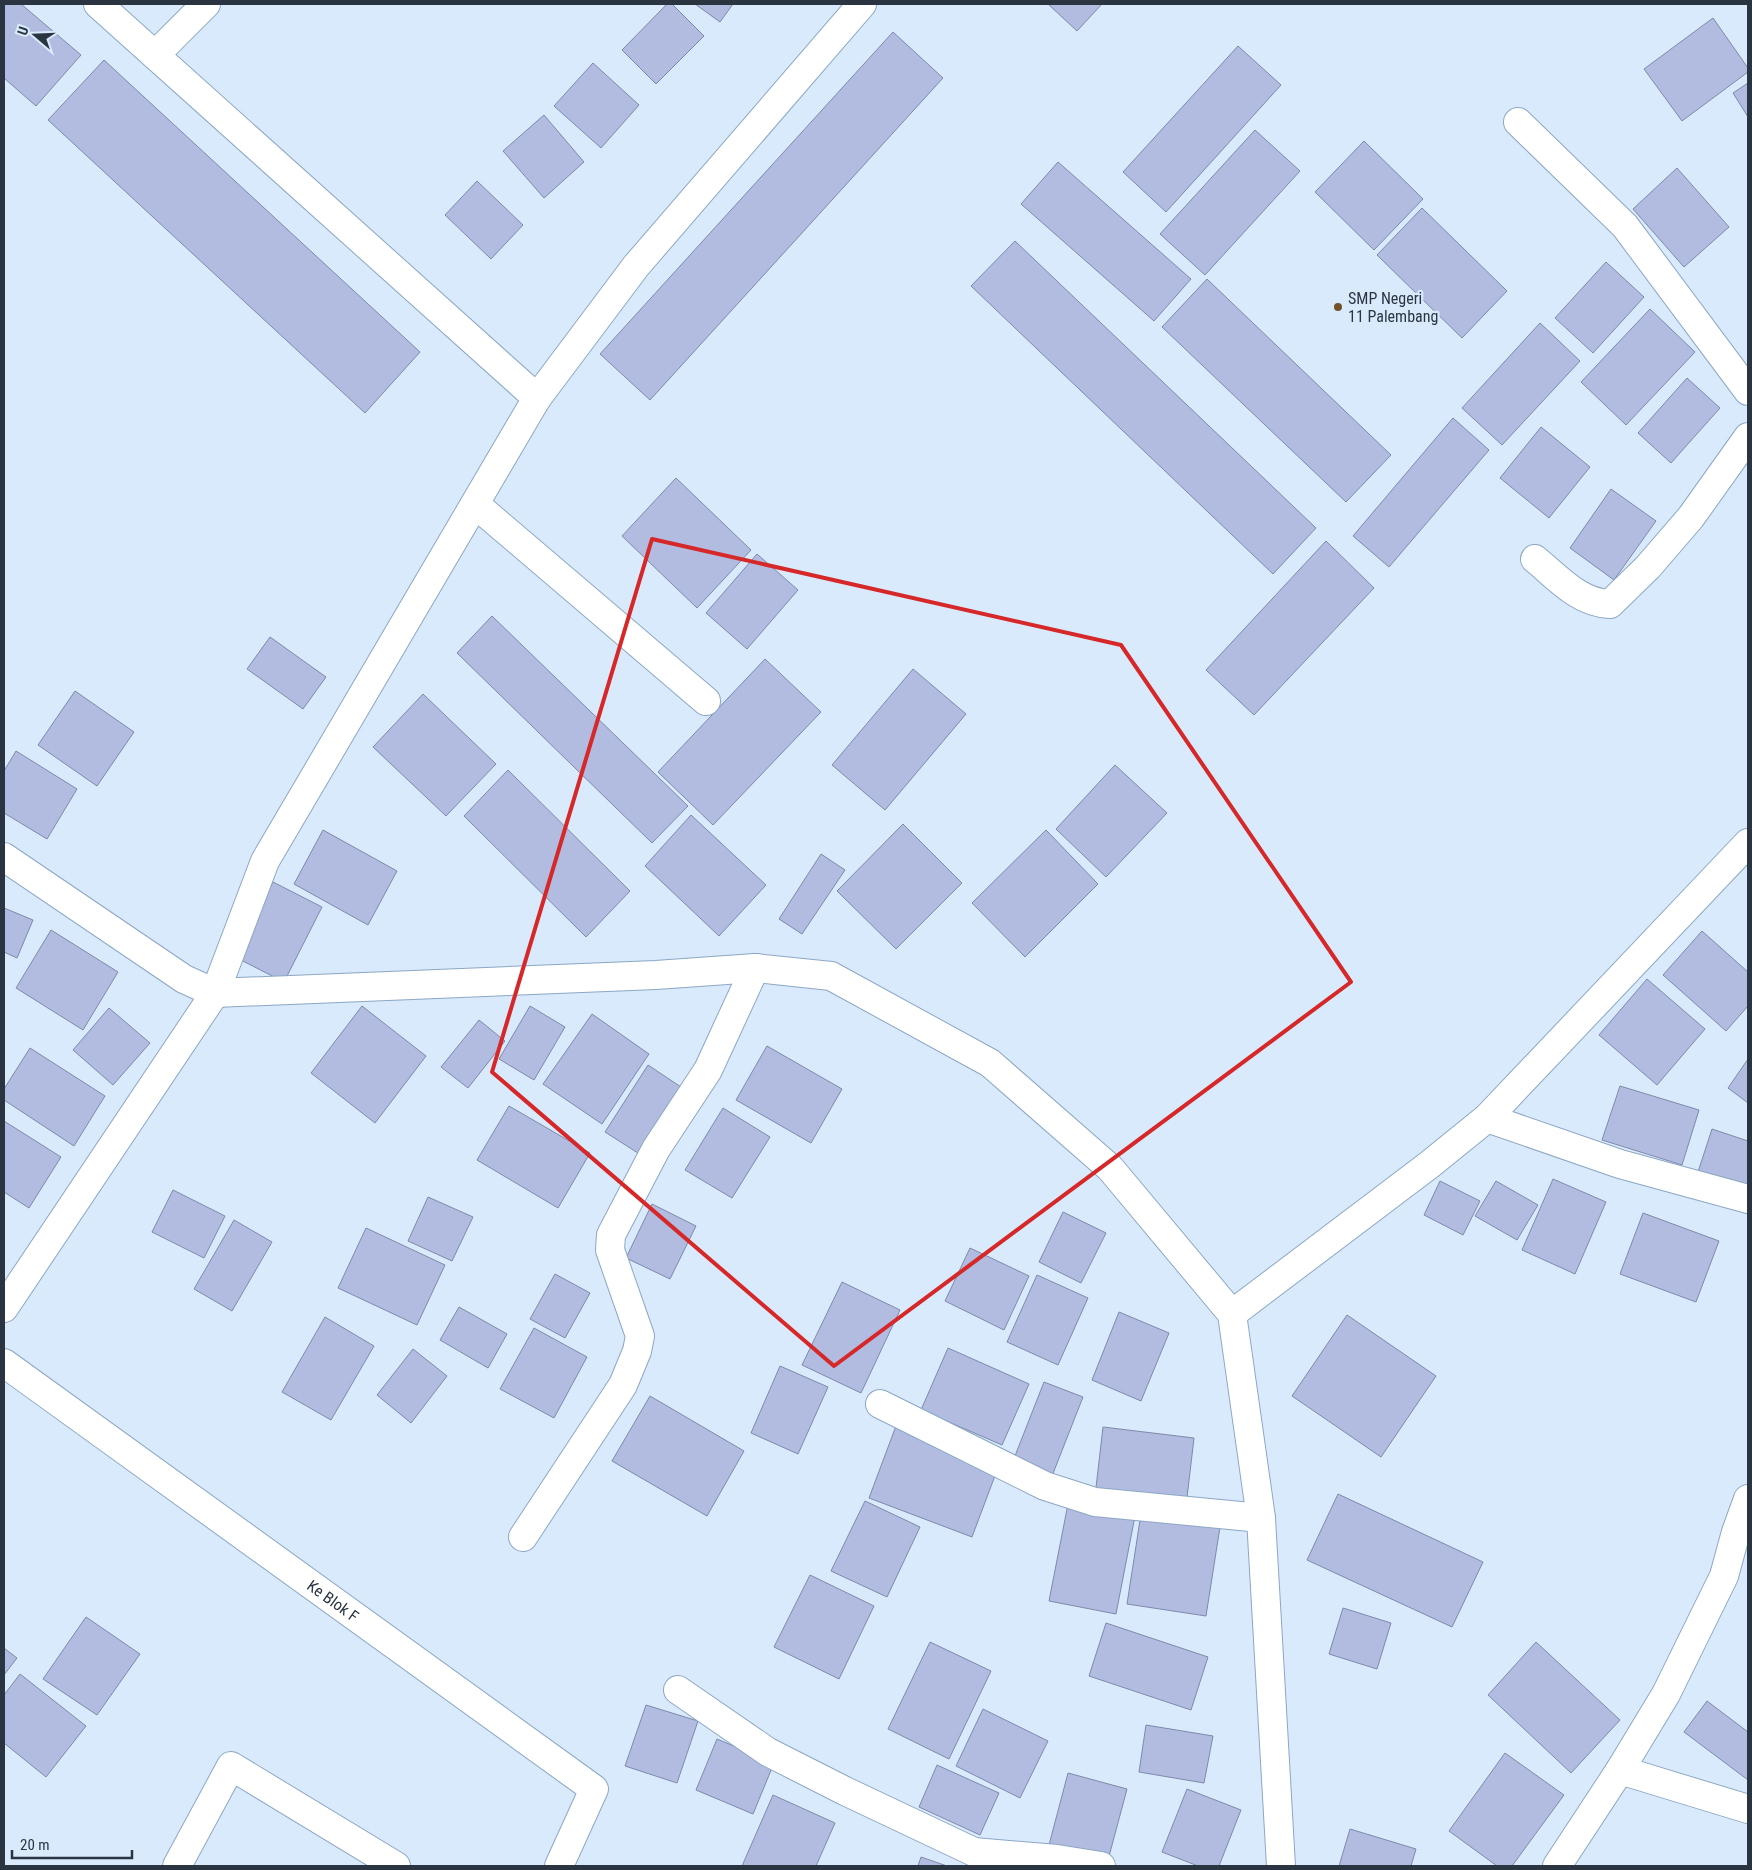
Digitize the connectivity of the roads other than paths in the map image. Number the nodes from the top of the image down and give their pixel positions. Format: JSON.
{"nodes":[{"id":1,"x":98,"y":4,"type":"edge"},
{"id":2,"x":206,"y":4,"type":"edge"},
{"id":3,"x":862,"y":4,"type":"edge"},
{"id":4,"x":155,"y":56,"type":"junction"},
{"id":5,"x":1518,"y":122,"type":"dead end"},
{"id":6,"x":1748,"y":391,"type":"edge"},
{"id":7,"x":537,"y":398,"type":"junction"},
{"id":8,"x":1748,"y":437,"type":"edge"},
{"id":9,"x":475,"y":504,"type":"junction"},
{"id":10,"x":1534,"y":559,"type":"dead end"},
{"id":11,"x":706,"y":701,"type":"dead end"},
{"id":12,"x":1748,"y":843,"type":"edge"},
{"id":13,"x":4,"y":856,"type":"edge"},
{"id":14,"x":755,"y":968,"type":"junction"},
{"id":15,"x":215,"y":993,"type":"junction"},
{"id":16,"x":1486,"y":1118,"type":"junction"},
{"id":17,"x":1748,"y":1199,"type":"edge"},
{"id":18,"x":4,"y":1308,"type":"edge"},
{"id":19,"x":1232,"y":1314,"type":"junction"},
{"id":20,"x":4,"y":1363,"type":"edge"},
{"id":21,"x":880,"y":1404,"type":"dead end"},
{"id":22,"x":1748,"y":1499,"type":"edge"},
{"id":23,"x":1261,"y":1518,"type":"junction"},
{"id":24,"x":1742,"y":1536,"type":"edge"},
{"id":25,"x":523,"y":1537,"type":"dead end"},
{"id":26,"x":678,"y":1690,"type":"dead end"},
{"id":27,"x":1620,"y":1770,"type":"junction"},
{"id":28,"x":1748,"y":1809,"type":"edge"},
{"id":29,"x":177,"y":1866,"type":"edge"},
{"id":30,"x":396,"y":1866,"type":"edge"},
{"id":31,"x":559,"y":1866,"type":"edge"},
{"id":32,"x":1101,"y":1866,"type":"edge"},
{"id":33,"x":1281,"y":1866,"type":"edge"},
{"id":34,"x":1556,"y":1866,"type":"edge"}],
"edges":[{"from":1,"to":4,"type":"street"},
{"from":2,"to":4,"type":"street"},
{"from":3,"to":7,"type":"street"},
{"from":4,"to":7,"type":"street"},
{"from":5,"to":6,"type":"street"},
{"from":7,"to":9,"type":"street"},
{"from":8,"to":10,"type":"street"},
{"from":9,"to":11,"type":"street"},
{"from":9,"to":15,"type":"street"},
{"from":12,"to":16,"type":"street"},
{"from":13,"to":15,"type":"street"},
{"from":14,"to":15,"type":"street"},
{"from":14,"to":19,"type":"street"},
{"from":14,"to":25,"type":"street"},
{"from":15,"to":18,"type":"street"},
{"from":16,"to":17,"type":"street"},
{"from":16,"to":19,"type":"street"},
{"from":19,"to":23,"type":"street"},
{"from":20,"to":31,"type":"street","name":"Ke Blok F"},
{"from":21,"to":23,"type":"street"},
{"from":22,"to":24,"type":"street"},
{"from":23,"to":33,"type":"street"},
{"from":24,"to":27,"type":"street"},
{"from":26,"to":32,"type":"street"},
{"from":27,"to":28,"type":"street"},
{"from":27,"to":34,"type":"street"},
{"from":29,"to":30,"type":"street"}]}
